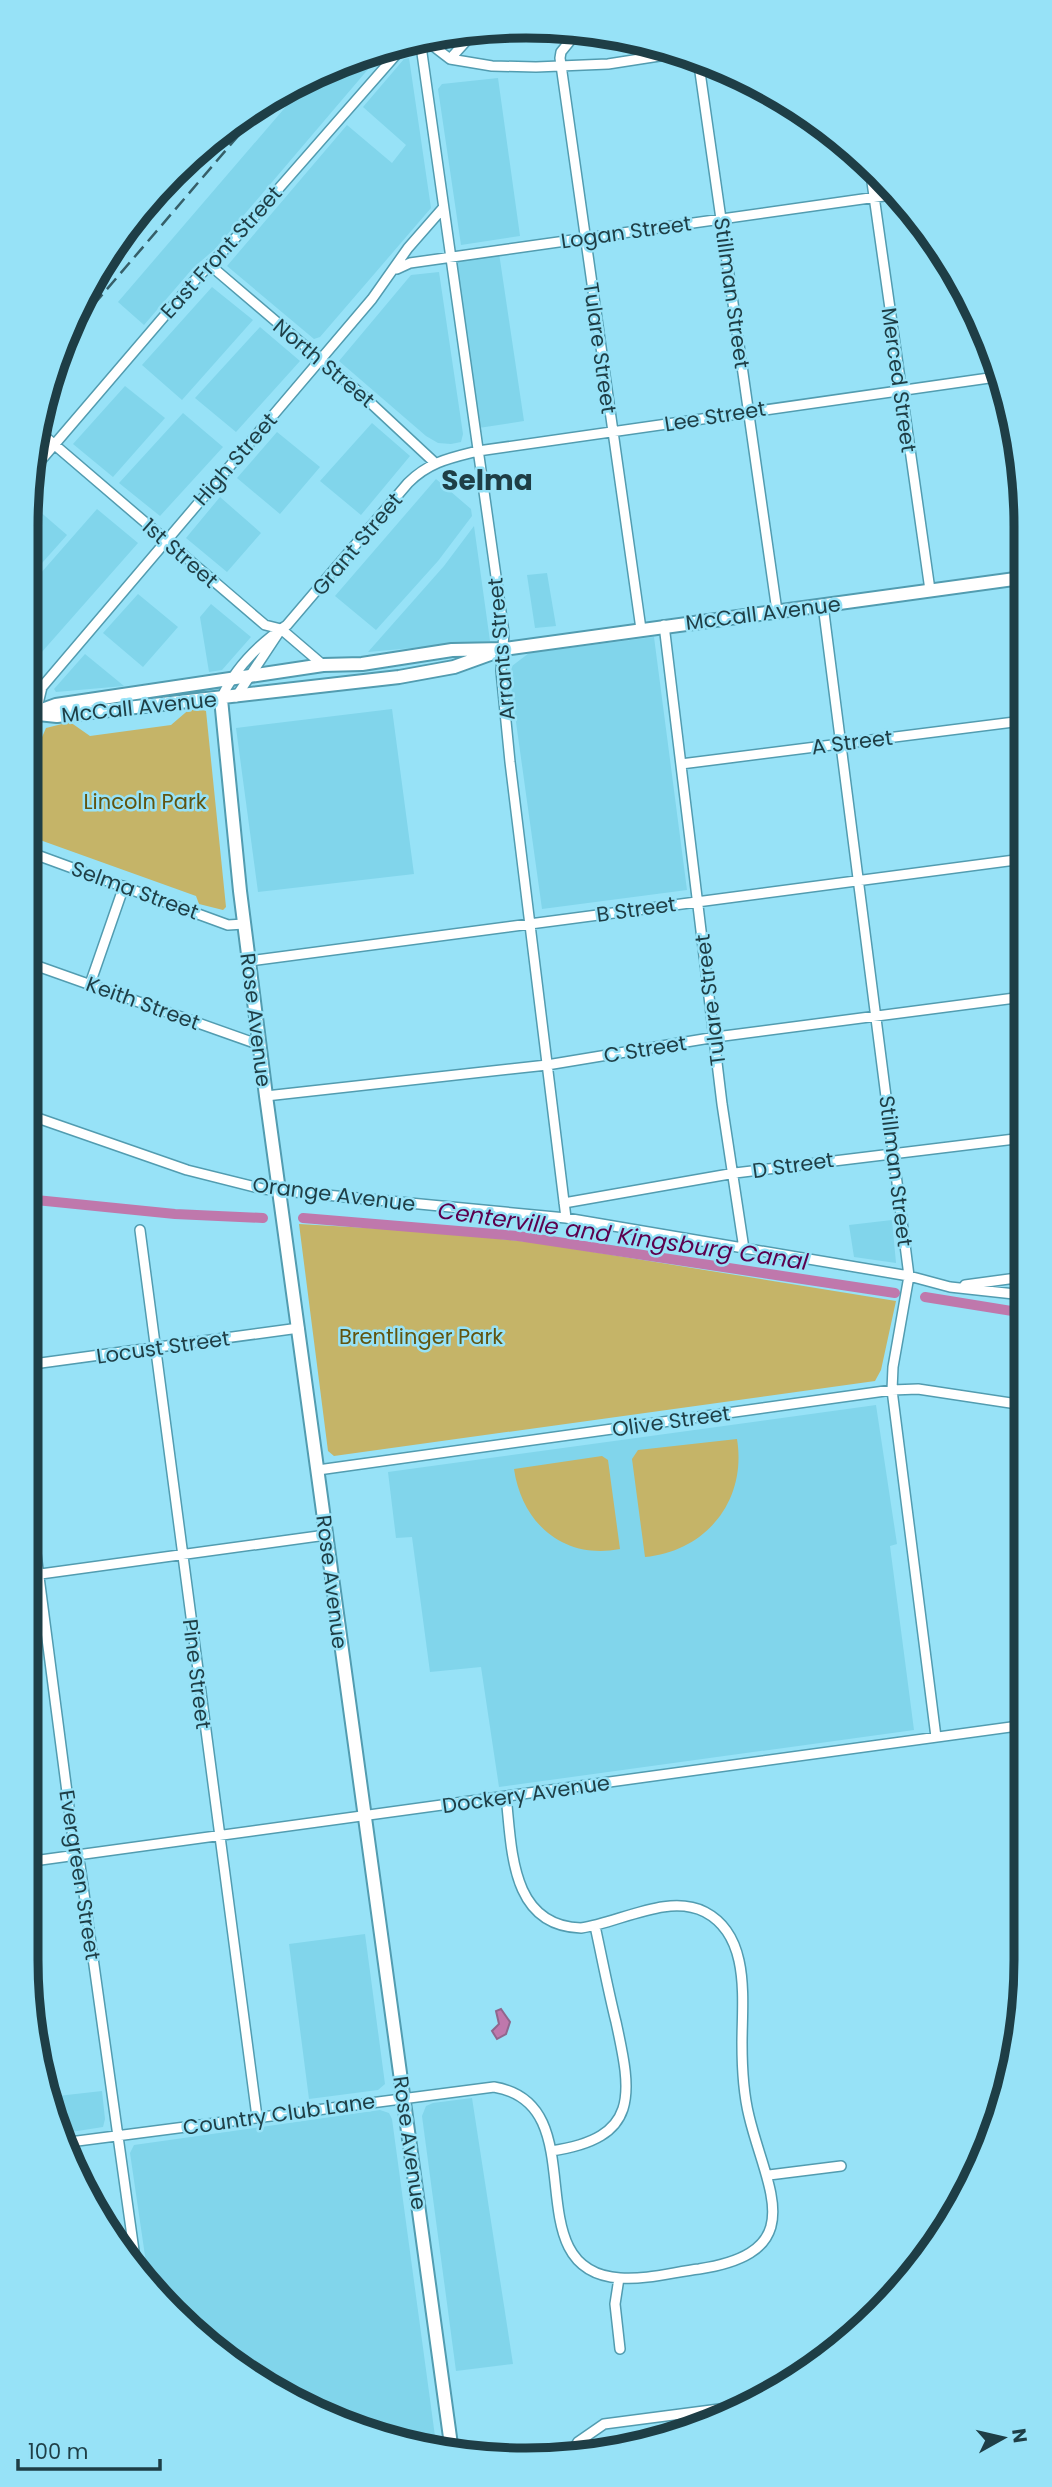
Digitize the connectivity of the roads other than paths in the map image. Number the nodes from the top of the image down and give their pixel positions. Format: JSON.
{"nodes":[{"id":1,"x":570,"y":41,"type":"edge"},
{"id":2,"x":465,"y":43,"type":"edge"},
{"id":3,"x":434,"y":48,"type":"edge"},
{"id":4,"x":423,"y":50,"type":"edge"},
{"id":5,"x":654,"y":56,"type":"edge"},
{"id":6,"x":394,"y":57,"type":"edge"},
{"id":7,"x":450,"y":59,"type":"junction"},
{"id":8,"x":561,"y":66,"type":"junction"},
{"id":9,"x":700,"y":71,"type":"edge"},
{"id":10,"x":872,"y":182,"type":"edge"},
{"id":11,"x":884,"y":196,"type":"edge"},
{"id":12,"x":874,"y":197,"type":"junction"},
{"id":13,"x":443,"y":208,"type":"junction"},
{"id":14,"x":721,"y":218,"type":"junction"},
{"id":15,"x":585,"y":238,"type":"junction"},
{"id":16,"x":450,"y":257,"type":"junction"},
{"id":17,"x":211,"y":266,"type":"junction"},
{"id":18,"x":396,"y":270,"type":"junction"},
{"id":19,"x":321,"y":359,"type":"junction"},
{"id":20,"x":991,"y":378,"type":"edge"},
{"id":21,"x":900,"y":391,"type":"junction"},
{"id":22,"x":749,"y":411,"type":"junction"},
{"id":23,"x":611,"y":432,"type":"junction"},
{"id":24,"x":47,"y":438,"type":"edge"},
{"id":25,"x":54,"y":444,"type":"junction"},
{"id":26,"x":478,"y":451,"type":"junction"},
{"id":27,"x":44,"y":456,"type":"edge"},
{"id":28,"x":434,"y":462,"type":"junction"},
{"id":29,"x":166,"y":540,"type":"junction"},
{"id":30,"x":1014,"y":579,"type":"edge"},
{"id":31,"x":930,"y":590,"type":"junction"},
{"id":32,"x":823,"y":605,"type":"junction"},
{"id":33,"x":777,"y":611,"type":"junction"},
{"id":34,"x":664,"y":625,"type":"junction"},
{"id":35,"x":281,"y":629,"type":"junction"},
{"id":36,"x":641,"y":629,"type":"junction"},
{"id":37,"x":503,"y":649,"type":"junction"},
{"id":38,"x":323,"y":665,"type":"junction"},
{"id":39,"x":245,"y":679,"type":"junction"},
{"id":40,"x":229,"y":680,"type":"junction"},
{"id":41,"x":38,"y":696,"type":"edge"},
{"id":42,"x":236,"y":698,"type":"junction"},
{"id":43,"x":223,"y":704,"type":"junction"},
{"id":44,"x":38,"y":711,"type":"edge"},
{"id":45,"x":38,"y":714,"type":"edge"},
{"id":46,"x":1014,"y":722,"type":"edge"},
{"id":47,"x":841,"y":744,"type":"junction"},
{"id":48,"x":681,"y":764,"type":"junction"},
{"id":49,"x":38,"y":855,"type":"edge"},
{"id":50,"x":1014,"y":860,"type":"edge"},
{"id":51,"x":859,"y":880,"type":"junction"},
{"id":52,"x":124,"y":886,"type":"junction"},
{"id":53,"x":699,"y":900,"type":"junction"},
{"id":54,"x":531,"y":923,"type":"junction"},
{"id":55,"x":244,"y":924,"type":"junction"},
{"id":56,"x":249,"y":961,"type":"junction"},
{"id":57,"x":38,"y":966,"type":"edge"},
{"id":58,"x":90,"y":984,"type":"junction"},
{"id":59,"x":1014,"y":998,"type":"edge"},
{"id":60,"x":876,"y":1015,"type":"junction"},
{"id":61,"x":716,"y":1037,"type":"junction"},
{"id":62,"x":260,"y":1045,"type":"junction"},
{"id":63,"x":547,"y":1065,"type":"junction"},
{"id":64,"x":266,"y":1096,"type":"junction"},
{"id":65,"x":38,"y":1118,"type":"edge"},
{"id":66,"x":1014,"y":1139,"type":"edge"},
{"id":67,"x":893,"y":1151,"type":"junction"},
{"id":68,"x":734,"y":1173,"type":"junction"},
{"id":69,"x":279,"y":1191,"type":"junction"},
{"id":70,"x":564,"y":1203,"type":"junction"},
{"id":71,"x":566,"y":1218,"type":"junction"},
{"id":72,"x":140,"y":1230,"type":"dead end"},
{"id":73,"x":744,"y":1249,"type":"junction"},
{"id":74,"x":909,"y":1276,"type":"junction"},
{"id":75,"x":1014,"y":1278,"type":"edge"},
{"id":76,"x":950,"y":1287,"type":"junction"},
{"id":77,"x":1014,"y":1294,"type":"edge"},
{"id":78,"x":299,"y":1328,"type":"junction"},
{"id":79,"x":155,"y":1348,"type":"junction"},
{"id":80,"x":38,"y":1363,"type":"edge"},
{"id":81,"x":892,"y":1390,"type":"junction"},
{"id":82,"x":1014,"y":1403,"type":"edge"},
{"id":83,"x":318,"y":1470,"type":"junction"},
{"id":84,"x":326,"y":1535,"type":"junction"},
{"id":85,"x":182,"y":1555,"type":"junction"},
{"id":86,"x":38,"y":1567,"type":"edge"},
{"id":87,"x":39,"y":1574,"type":"junction"},
{"id":88,"x":1014,"y":1726,"type":"edge"},
{"id":89,"x":936,"y":1737,"type":"junction"},
{"id":90,"x":506,"y":1796,"type":"junction"},
{"id":91,"x":363,"y":1816,"type":"junction"},
{"id":92,"x":218,"y":1836,"type":"junction"},
{"id":93,"x":76,"y":1856,"type":"junction"},
{"id":94,"x":38,"y":1861,"type":"edge"},
{"id":95,"x":595,"y":1926,"type":"junction"},
{"id":96,"x":404,"y":2097,"type":"junction"},
{"id":97,"x":257,"y":2116,"type":"junction"},
{"id":98,"x":117,"y":2135,"type":"junction"},
{"id":99,"x":73,"y":2141,"type":"edge"},
{"id":100,"x":551,"y":2151,"type":"junction"},
{"id":101,"x":841,"y":2166,"type":"dead end"},
{"id":102,"x":769,"y":2175,"type":"junction"},
{"id":103,"x":134,"y":2250,"type":"edge"},
{"id":104,"x":619,"y":2278,"type":"junction"},
{"id":105,"x":620,"y":2349,"type":"dead end"},
{"id":106,"x":717,"y":2409,"type":"edge"},
{"id":107,"x":451,"y":2442,"type":"edge"},
{"id":108,"x":577,"y":2445,"type":"edge"}],
"edges":[{"from":1,"to":8,"type":"street"},
{"from":2,"to":7,"type":"street"},
{"from":3,"to":7,"type":"street"},
{"from":4,"to":13,"type":"street","name":"Arrants Street"},
{"from":5,"to":8,"type":"street"},
{"from":6,"to":17,"type":"street","name":"East Front Street"},
{"from":7,"to":8,"type":"street"},
{"from":8,"to":15,"type":"street","name":"Tulare Street"},
{"from":9,"to":14,"type":"street","name":"Stillman Street"},
{"from":10,"to":12,"type":"street","name":"Merced Street"},
{"from":11,"to":12,"type":"street","name":"Logan Street"},
{"from":12,"to":14,"type":"street","name":"Logan Street"},
{"from":12,"to":21,"type":"street","name":"Merced Street"},
{"from":13,"to":16,"type":"street","name":"Arrants Street"},
{"from":13,"to":18,"type":"street","name":"High Street"},
{"from":14,"to":15,"type":"street","name":"Logan Street"},
{"from":14,"to":22,"type":"street","name":"Stillman Street"},
{"from":15,"to":16,"type":"street","name":"Logan Street"},
{"from":15,"to":23,"type":"street","name":"Tulare Street"},
{"from":16,"to":18,"type":"street","name":"Logan Street"},
{"from":16,"to":26,"type":"street","name":"Arrants Street"},
{"from":17,"to":19,"type":"street","name":"North Street"},
{"from":17,"to":25,"type":"street","name":"East Front Street"},
{"from":18,"to":19,"type":"street","name":"High Street"},
{"from":19,"to":28,"type":"street","name":"North Street"},
{"from":19,"to":29,"type":"street","name":"High Street"},
{"from":20,"to":21,"type":"street","name":"Lee Street"},
{"from":21,"to":22,"type":"street","name":"Lee Street"},
{"from":21,"to":31,"type":"street","name":"Merced Street"},
{"from":22,"to":23,"type":"street","name":"Lee Street"},
{"from":22,"to":33,"type":"street","name":"Stillman Street"},
{"from":23,"to":26,"type":"street","name":"Lee Street"},
{"from":23,"to":36,"type":"street","name":"Tulare Street"},
{"from":24,"to":25,"type":"street","name":"1st Street"},
{"from":25,"to":27,"type":"street","name":"East Front Street"},
{"from":25,"to":29,"type":"street","name":"1st Street"},
{"from":26,"to":28,"type":"street","name":"Lee Street"},
{"from":26,"to":37,"type":"street","name":"Arrants Street"},
{"from":28,"to":35,"type":"street","name":"Grant Street"},
{"from":29,"to":35,"type":"street","name":"1st Street"},
{"from":29,"to":41,"type":"street","name":"High Street"},
{"from":30,"to":31,"type":"street","name":"McCall Avenue"},
{"from":31,"to":32,"type":"street","name":"McCall Avenue"},
{"from":32,"to":33,"type":"street","name":"McCall Avenue"},
{"from":32,"to":47,"type":"street","name":"Stillman Street"},
{"from":33,"to":34,"type":"street","name":"McCall Avenue"},
{"from":34,"to":36,"type":"street","name":"McCall Avenue"},
{"from":34,"to":48,"type":"street","name":"Tulare Street"},
{"from":35,"to":38,"type":"street","name":"1st Street"},
{"from":35,"to":39,"type":"street","name":"Grant Street"},
{"from":35,"to":40,"type":"street","name":"Grant Street"},
{"from":36,"to":37,"type":"street","name":"McCall Avenue"},
{"from":37,"to":38,"type":"street","name":"McCall Avenue"},
{"from":37,"to":42,"type":"street","name":"McCall Avenue"},
{"from":37,"to":54,"type":"street","name":"Arrants Street"},
{"from":38,"to":39,"type":"street","name":"McCall Avenue"},
{"from":39,"to":40,"type":"street","name":"McCall Avenue"},
{"from":39,"to":42,"type":"street","name":"Grant Street"},
{"from":40,"to":43,"type":"street","name":"Grant Street"},
{"from":40,"to":44,"type":"street","name":"McCall Avenue"},
{"from":42,"to":43,"type":"street"},
{"from":43,"to":45,"type":"street","name":"McCall Avenue"},
{"from":43,"to":55,"type":"street","name":"Rose Avenue"},
{"from":46,"to":47,"type":"street","name":"A Street"},
{"from":47,"to":48,"type":"street","name":"A Street"},
{"from":47,"to":51,"type":"street","name":"Stillman Street"},
{"from":48,"to":53,"type":"street","name":"Tulare Street"},
{"from":49,"to":52,"type":"street","name":"Selma Street"},
{"from":50,"to":51,"type":"street","name":"B Street"},
{"from":51,"to":53,"type":"street","name":"B Street"},
{"from":51,"to":60,"type":"street","name":"Stillman Street"},
{"from":52,"to":55,"type":"street","name":"Selma Street"},
{"from":52,"to":58,"type":"street"},
{"from":53,"to":54,"type":"street","name":"B Street"},
{"from":53,"to":61,"type":"street","name":"Tulare Street"},
{"from":54,"to":56,"type":"street","name":"B Street"},
{"from":54,"to":63,"type":"street","name":"Arrants Street"},
{"from":55,"to":56,"type":"street","name":"Rose Avenue"},
{"from":56,"to":62,"type":"street","name":"Rose Avenue"},
{"from":57,"to":58,"type":"street","name":"Keith Street"},
{"from":58,"to":62,"type":"street","name":"Keith Street"},
{"from":59,"to":60,"type":"street","name":"C Street"},
{"from":60,"to":61,"type":"street","name":"C Street"},
{"from":60,"to":67,"type":"street","name":"Stillman Street"},
{"from":61,"to":63,"type":"street","name":"C Street"},
{"from":61,"to":68,"type":"street","name":"Tulare Street"},
{"from":62,"to":64,"type":"street","name":"Rose Avenue"},
{"from":63,"to":64,"type":"street","name":"C Street"},
{"from":63,"to":70,"type":"street","name":"Arrants Street"},
{"from":64,"to":69,"type":"street","name":"Rose Avenue"},
{"from":65,"to":69,"type":"street","name":"Orange Avenue"},
{"from":66,"to":67,"type":"street","name":"D Street"},
{"from":67,"to":68,"type":"street","name":"D Street"},
{"from":67,"to":74,"type":"street","name":"Stillman Street"},
{"from":68,"to":70,"type":"street","name":"D Street"},
{"from":68,"to":73,"type":"street","name":"Tulare Street"},
{"from":69,"to":71,"type":"street","name":"Orange Avenue"},
{"from":69,"to":78,"type":"street","name":"Rose Avenue"},
{"from":70,"to":71,"type":"street","name":"Arrants Street"},
{"from":71,"to":73,"type":"street","name":"Orange Avenue"},
{"from":72,"to":79,"type":"street","name":"Pine Street"},
{"from":73,"to":74,"type":"street","name":"Orange Avenue"},
{"from":74,"to":76,"type":"street","name":"Orange Avenue"},
{"from":74,"to":81,"type":"street","name":"Stillman Street"},
{"from":75,"to":76,"type":"street"},
{"from":76,"to":77,"type":"street","name":"Orange Avenue"},
{"from":78,"to":79,"type":"street","name":"Locust Street"},
{"from":78,"to":83,"type":"street","name":"Rose Avenue"},
{"from":79,"to":80,"type":"street","name":"Locust Street"},
{"from":79,"to":85,"type":"street","name":"Pine Street"},
{"from":81,"to":82,"type":"street","name":"Olive Street"},
{"from":81,"to":83,"type":"street","name":"Olive Street"},
{"from":81,"to":89,"type":"street","name":"Stillman Street"},
{"from":83,"to":84,"type":"street","name":"Rose Avenue"},
{"from":84,"to":85,"type":"street"},
{"from":84,"to":91,"type":"street","name":"Rose Avenue"},
{"from":85,"to":87,"type":"street"},
{"from":85,"to":92,"type":"street","name":"Pine Street"},
{"from":86,"to":87,"type":"street","name":"Evergreen Street"},
{"from":87,"to":93,"type":"street","name":"Evergreen Street"},
{"from":88,"to":89,"type":"street","name":"Dockery Avenue"},
{"from":89,"to":90,"type":"street","name":"Dockery Avenue"},
{"from":90,"to":91,"type":"street","name":"Dockery Avenue"},
{"from":90,"to":95,"type":"street","name":"Country Club Lane"},
{"from":91,"to":92,"type":"street","name":"Dockery Avenue"},
{"from":91,"to":96,"type":"street","name":"Rose Avenue"},
{"from":92,"to":93,"type":"street","name":"Dockery Avenue"},
{"from":92,"to":97,"type":"street","name":"Pine Street"},
{"from":93,"to":94,"type":"street","name":"Dockery Avenue"},
{"from":93,"to":98,"type":"street","name":"Evergreen Street"},
{"from":95,"to":100,"type":"street"},
{"from":95,"to":102,"type":"street","name":"Country Club Lane"},
{"from":96,"to":97,"type":"street","name":"Country Club Lane"},
{"from":96,"to":100,"type":"street","name":"Country Club Lane"},
{"from":96,"to":107,"type":"street","name":"Rose Avenue"},
{"from":97,"to":98,"type":"street","name":"Country Club Lane"},
{"from":98,"to":99,"type":"street","name":"Country Club Lane"},
{"from":98,"to":103,"type":"street","name":"Evergreen Street"},
{"from":100,"to":104,"type":"street","name":"Country Club Lane"},
{"from":101,"to":102,"type":"street"},
{"from":102,"to":104,"type":"street","name":"Country Club Lane"},
{"from":104,"to":105,"type":"street"},
{"from":106,"to":108,"type":"street"}]}
